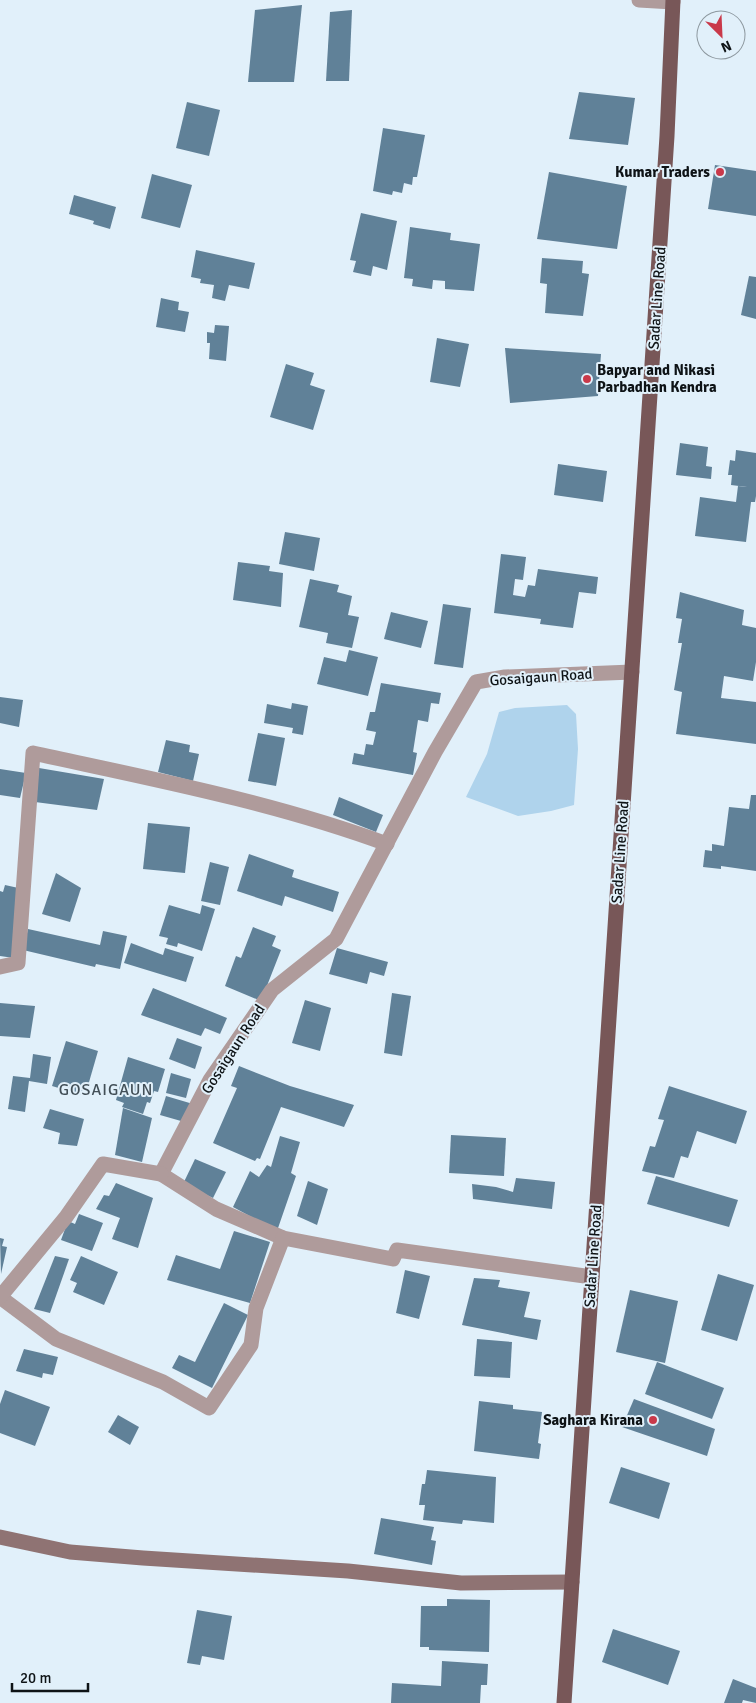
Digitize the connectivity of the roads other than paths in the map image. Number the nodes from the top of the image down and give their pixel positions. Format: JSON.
{"nodes":[{"id":1,"x":639,"y":0,"type":"edge"},
{"id":2,"x":673,"y":1,"type":"edge"},
{"id":3,"x":632,"y":672,"type":"junction"},
{"id":4,"x":387,"y":844,"type":"junction"},
{"id":5,"x":0,"y":967,"type":"edge"},
{"id":6,"x":161,"y":1174,"type":"junction"},
{"id":7,"x":283,"y":1238,"type":"junction"},
{"id":8,"x":592,"y":1277,"type":"junction"},
{"id":9,"x":0,"y":1297,"type":"edge"},
{"id":10,"x":0,"y":1537,"type":"edge"},
{"id":11,"x":572,"y":1582,"type":"junction"},
{"id":12,"x":564,"y":1703,"type":"edge"}],
"edges":[{"from":1,"to":2,"type":"street"},
{"from":2,"to":3,"type":"main road","name":"Sadar Line Road"},
{"from":3,"to":4,"type":"street","name":"Gosaigaun Road"},
{"from":3,"to":8,"type":"main road","name":"Sadar Line Road"},
{"from":4,"to":5,"type":"street"},
{"from":4,"to":6,"type":"street","name":"Gosaigaun Road"},
{"from":6,"to":7,"type":"street"},
{"from":6,"to":9,"type":"street"},
{"from":7,"to":8,"type":"street"},
{"from":7,"to":9,"type":"street"},
{"from":8,"to":11,"type":"main road","name":"Sadar Line Road"},
{"from":10,"to":11,"type":"street"},
{"from":11,"to":12,"type":"main road","name":"Sadar Line Road"}]}
